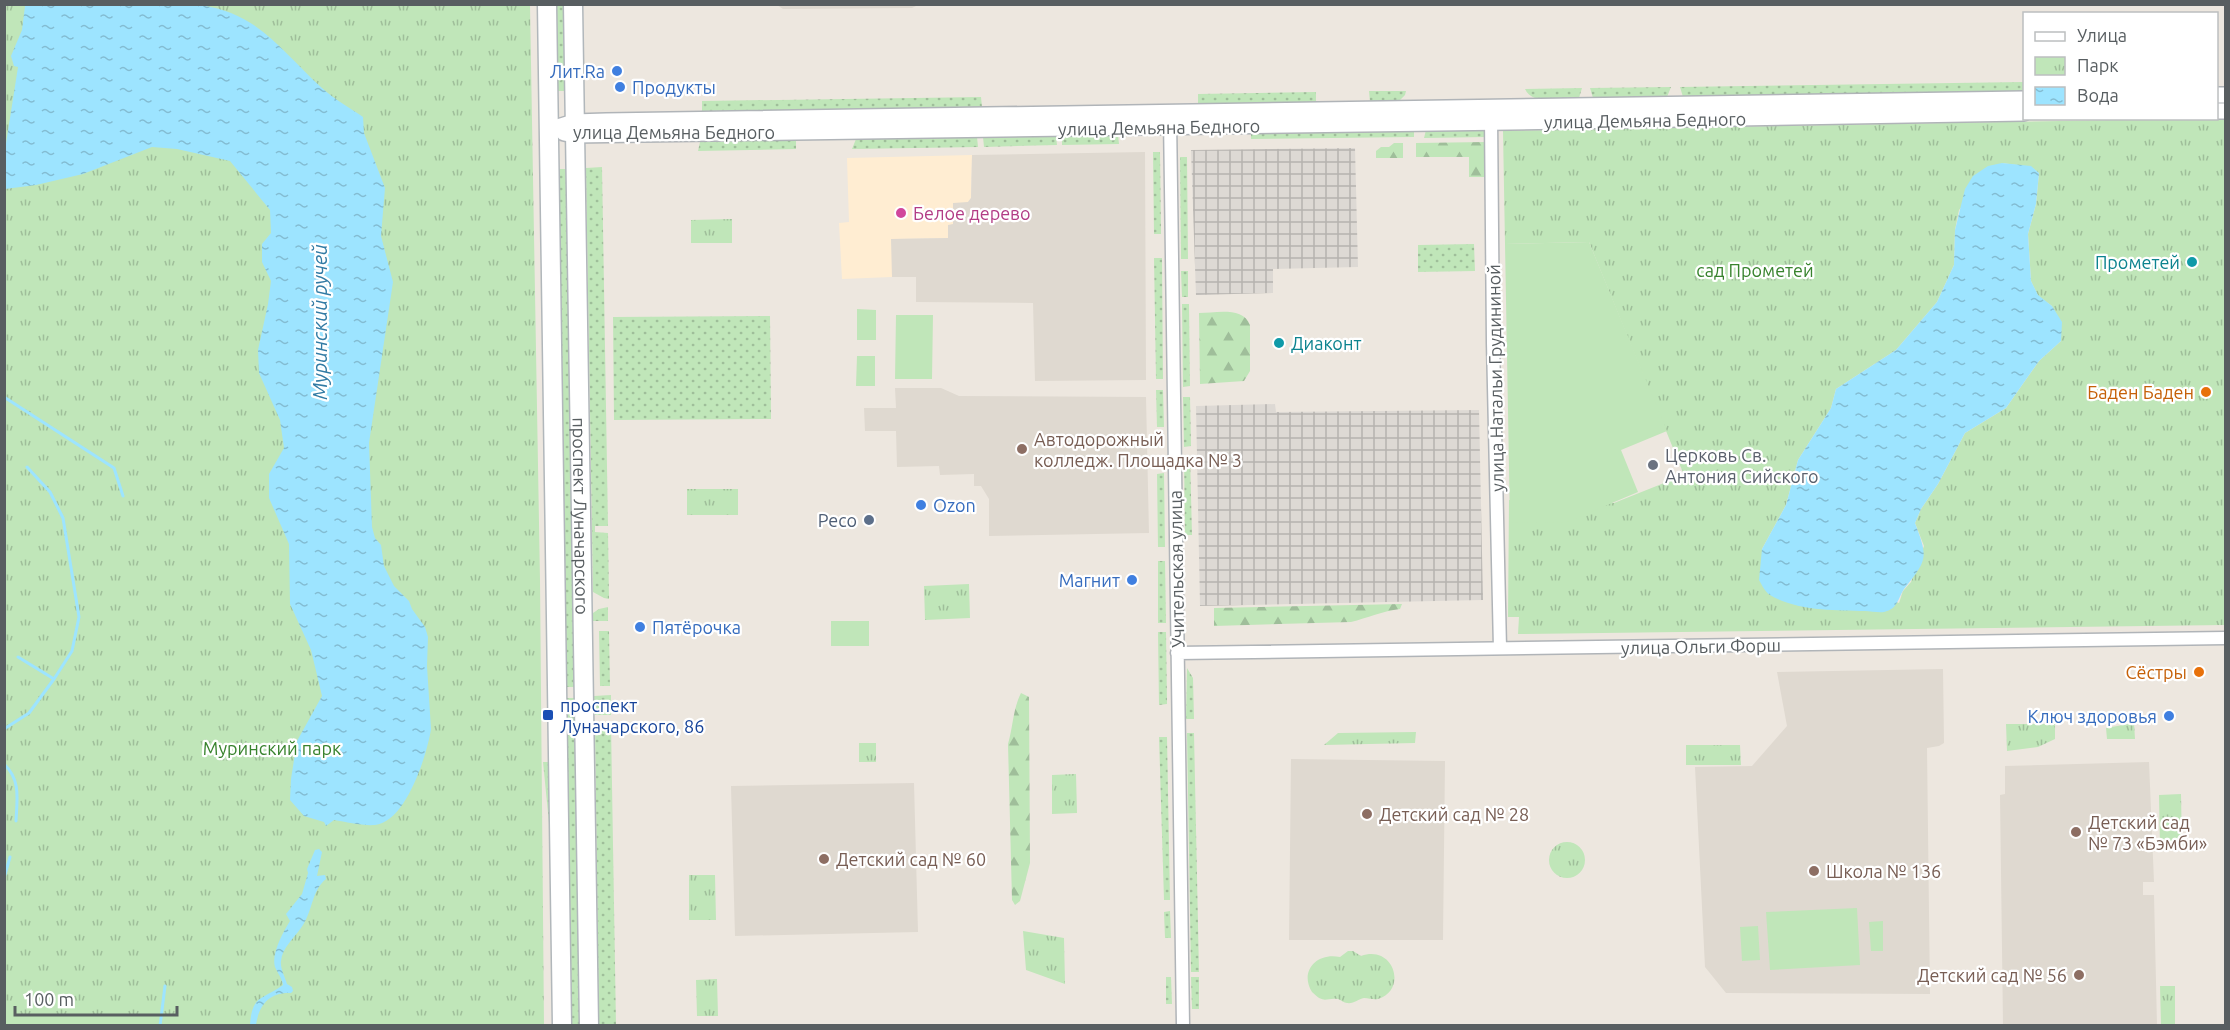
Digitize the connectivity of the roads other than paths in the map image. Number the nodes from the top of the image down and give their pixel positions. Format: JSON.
{"nodes":[{"id":1,"x":547,"y":4,"type":"edge"},
{"id":2,"x":573,"y":4,"type":"edge"},
{"id":3,"x":2023,"y":99,"type":"edge"},
{"id":4,"x":2023,"y":113,"type":"edge"},
{"id":5,"x":1491,"y":115,"type":"junction"},
{"id":6,"x":1170,"y":120,"type":"junction"},
{"id":7,"x":574,"y":129,"type":"junction"},
{"id":8,"x":548,"y":130,"type":"junction"},
{"id":9,"x":2226,"y":638,"type":"edge"},
{"id":10,"x":1500,"y":648,"type":"junction"},
{"id":11,"x":1178,"y":653,"type":"junction"},
{"id":12,"x":562,"y":1026,"type":"edge"},
{"id":13,"x":589,"y":1026,"type":"edge"},
{"id":14,"x":1183,"y":1026,"type":"edge"}],
"edges":[{"from":1,"to":8,"type":"main road","name":"проспект Луначарского"},
{"from":2,"to":7,"type":"main road","name":"проспект Луначарского"},
{"from":3,"to":5,"type":"street","name":"улица Демьяна Бедного"},
{"from":4,"to":5,"type":"street","name":"улица Демьяна Бедного"},
{"from":5,"to":6,"type":"street","name":"улица Демьяна Бедного"},
{"from":5,"to":10,"type":"street","name":"улица Натальи Грудининой"},
{"from":6,"to":7,"type":"street","name":"улица Демьяна Бедного"},
{"from":6,"to":11,"type":"street","name":"Учительская улица"},
{"from":7,"to":8,"type":"street","name":"улица Демьяна Бедного"},
{"from":7,"to":13,"type":"main road","name":"проспект Луначарского"},
{"from":8,"to":12,"type":"main road","name":"проспект Луначарского"},
{"from":9,"to":10,"type":"street","name":"улица Ольги Форш"},
{"from":10,"to":11,"type":"street","name":"улица Ольги Форш"},
{"from":11,"to":14,"type":"street","name":"Учительская улица"}]}
